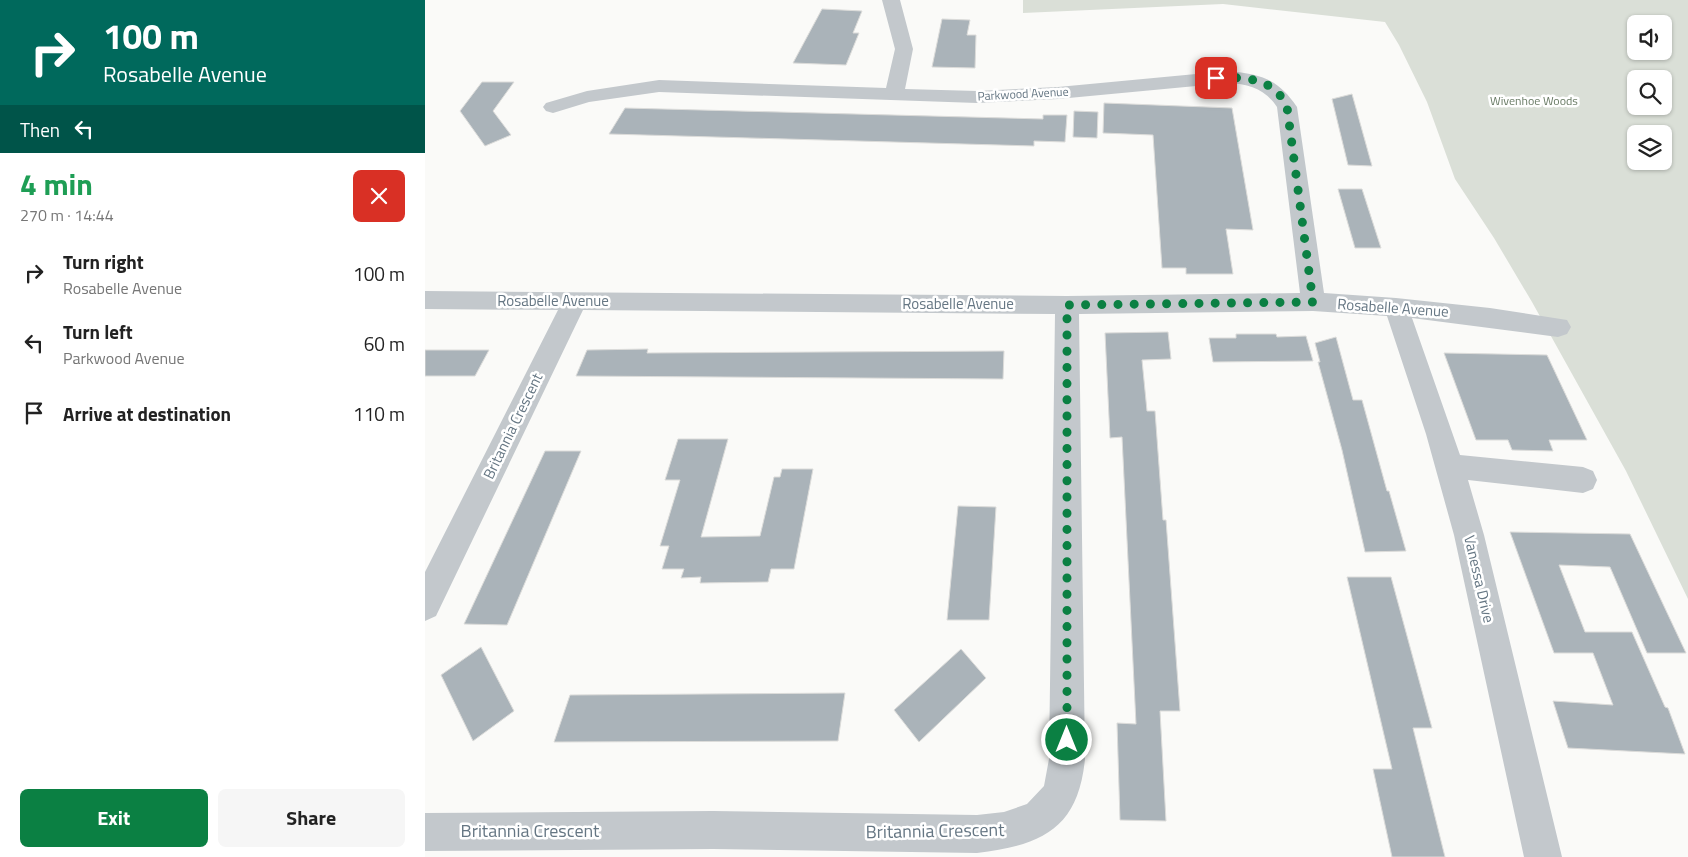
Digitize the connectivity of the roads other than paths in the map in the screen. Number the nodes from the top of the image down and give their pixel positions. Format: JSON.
{"nodes":[{"id":1,"x":891,"y":0,"type":"edge"},
{"id":2,"x":894,"y":94,"type":"junction"},
{"id":3,"x":552,"y":108,"type":"dead end"},
{"id":4,"x":425,"y":300,"type":"edge"},
{"id":5,"x":575,"y":301,"type":"junction"},
{"id":6,"x":1313,"y":302,"type":"junction"},
{"id":7,"x":1067,"y":305,"type":"junction"},
{"id":8,"x":1396,"y":307,"type":"junction"},
{"id":9,"x":1558,"y":327,"type":"dead end"},
{"id":10,"x":1450,"y":466,"type":"junction"},
{"id":11,"x":1583,"y":480,"type":"dead end"},
{"id":12,"x":425,"y":605,"type":"edge"},
{"id":13,"x":425,"y":832,"type":"edge"},
{"id":14,"x":1543,"y":857,"type":"edge"}],
"edges":[{"from":1,"to":2,"type":"street"},
{"from":2,"to":3,"type":"street","name":"Parkwood Avenue"},
{"from":2,"to":6,"type":"street","name":"Parkwood Avenue"},
{"from":4,"to":5,"type":"street","name":"Rosabelle Avenue"},
{"from":5,"to":7,"type":"street","name":"Rosabelle Avenue"},
{"from":5,"to":12,"type":"street","name":"Britannia Crescent"},
{"from":6,"to":7,"type":"street","name":"Rosabelle Avenue"},
{"from":6,"to":8,"type":"street","name":"Rosabelle Avenue"},
{"from":7,"to":13,"type":"street","name":"Britannia Crescent"},
{"from":8,"to":9,"type":"street","name":"Rosabelle Avenue"},
{"from":8,"to":10,"type":"street","name":"Vanessa Drive"},
{"from":10,"to":11,"type":"street"},
{"from":10,"to":14,"type":"street","name":"Vanessa Drive"}]}
